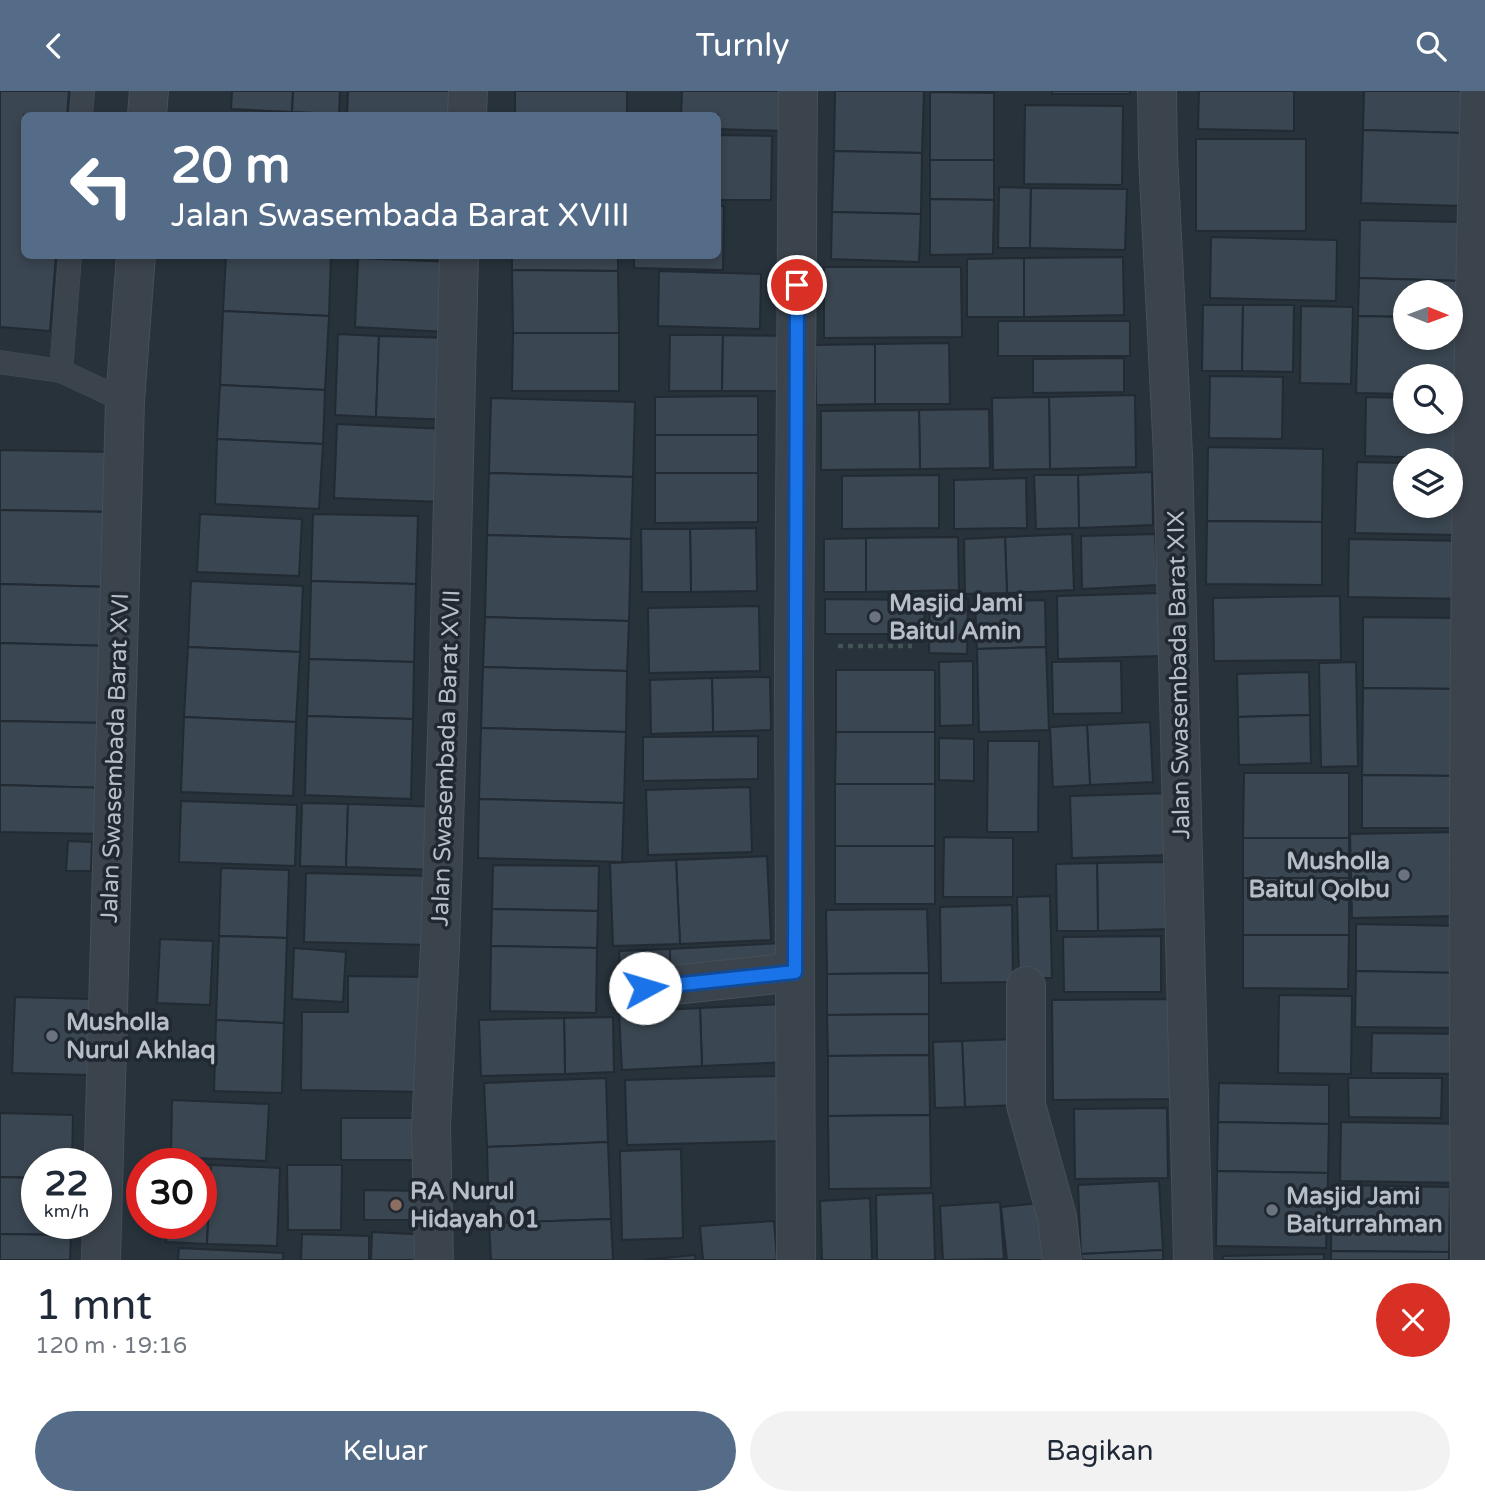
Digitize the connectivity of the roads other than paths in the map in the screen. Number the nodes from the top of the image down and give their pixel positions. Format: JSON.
{"nodes":[{"id":1,"x":83,"y":91,"type":"edge"},
{"id":2,"x":149,"y":91,"type":"edge"},
{"id":3,"x":468,"y":91,"type":"edge"},
{"id":4,"x":798,"y":91,"type":"edge"},
{"id":5,"x":1157,"y":91,"type":"edge"},
{"id":6,"x":1480,"y":91,"type":"edge"},
{"id":7,"x":81,"y":112,"type":"edge"},
{"id":8,"x":147,"y":112,"type":"edge"},
{"id":9,"x":467,"y":112,"type":"edge"},
{"id":10,"x":70,"y":259,"type":"edge"},
{"id":11,"x":136,"y":259,"type":"edge"},
{"id":12,"x":458,"y":259,"type":"edge"},
{"id":13,"x":0,"y":362,"type":"edge"},
{"id":14,"x":61,"y":371,"type":"junction"},
{"id":15,"x":125,"y":401,"type":"junction"},
{"id":16,"x":795,"y":972,"type":"junction"},
{"id":17,"x":1026,"y":986,"type":"dead end"},
{"id":18,"x":645,"y":988,"type":"dead end"},
{"id":19,"x":101,"y":1260,"type":"edge"},
{"id":20,"x":434,"y":1260,"type":"edge"},
{"id":21,"x":796,"y":1260,"type":"edge"},
{"id":22,"x":1062,"y":1260,"type":"edge"},
{"id":23,"x":1193,"y":1260,"type":"edge"},
{"id":24,"x":1470,"y":1260,"type":"edge"}],
"edges":[{"from":1,"to":7,"type":"lane"},
{"from":2,"to":8,"type":"street"},
{"from":3,"to":9,"type":"street"},
{"from":4,"to":16,"type":"street"},
{"from":5,"to":23,"type":"street","name":"Jalan Swasembada Barat XIX"},
{"from":6,"to":24,"type":"street"},
{"from":10,"to":14,"type":"lane"},
{"from":11,"to":15,"type":"street","name":"Jalan Swasembada Barat XVI"},
{"from":12,"to":20,"type":"street","name":"Jalan Swasembada Barat XVII"},
{"from":13,"to":14,"type":"lane"},
{"from":14,"to":15,"type":"lane"},
{"from":15,"to":19,"type":"street","name":"Jalan Swasembada Barat XVI"},
{"from":16,"to":18,"type":"street"},
{"from":16,"to":21,"type":"street"},
{"from":17,"to":22,"type":"street"}]}
